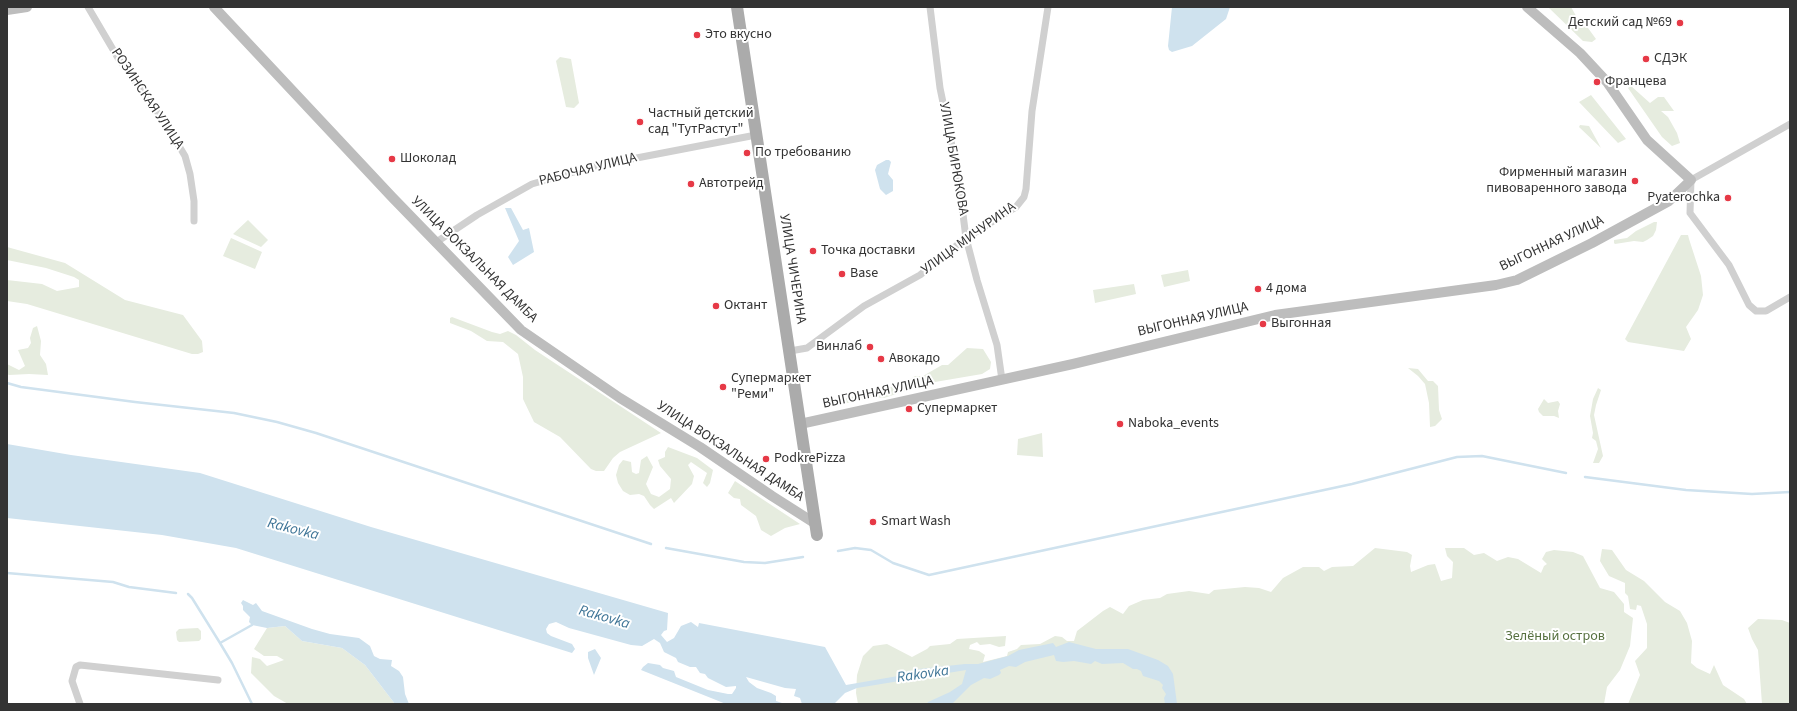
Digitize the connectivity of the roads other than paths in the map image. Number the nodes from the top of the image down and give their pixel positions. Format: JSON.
{"nodes":[{"id":1,"x":27,"y":7,"type":"edge"},
{"id":2,"x":88,"y":7,"type":"edge"},
{"id":3,"x":214,"y":7,"type":"edge"},
{"id":4,"x":737,"y":7,"type":"edge"},
{"id":5,"x":930,"y":7,"type":"edge"},
{"id":6,"x":1048,"y":7,"type":"edge"},
{"id":7,"x":1527,"y":7,"type":"edge"},
{"id":8,"x":7,"y":10,"type":"edge"},
{"id":9,"x":1790,"y":124,"type":"edge"},
{"id":10,"x":756,"y":136,"type":"junction"},
{"id":11,"x":1691,"y":180,"type":"junction"},
{"id":12,"x":194,"y":221,"type":"dead end"},
{"id":13,"x":966,"y":238,"type":"junction"},
{"id":14,"x":435,"y":243,"type":"junction"},
{"id":15,"x":1790,"y":298,"type":"edge"},
{"id":16,"x":790,"y":351,"type":"junction"},
{"id":17,"x":1002,"y":380,"type":"junction"},
{"id":18,"x":800,"y":424,"type":"junction"},
{"id":19,"x":817,"y":530,"type":"joint"},
{"id":20,"x":218,"y":680,"type":"dead end"},
{"id":21,"x":80,"y":704,"type":"edge"}],
"edges":[{"from":1,"to":8,"type":"street"},
{"from":2,"to":12,"type":"street","name":"РОЗИНСКАЯ УЛИЦА"},
{"from":3,"to":14,"type":"street","name":"УЛИЦА ВОКЗАЛЬНАЯ ДАМБА"},
{"from":4,"to":10,"type":"main road","name":"УЛИЦА ЧИЧЕРИНА"},
{"from":5,"to":13,"type":"street","name":"УЛИЦА БИРЮКОВА"},
{"from":6,"to":13,"type":"street","name":"УЛИЦА МИЧУРИНА"},
{"from":7,"to":11,"type":"street"},
{"from":9,"to":11,"type":"street"},
{"from":10,"to":14,"type":"street","name":"РАБОЧАЯ УЛИЦА"},
{"from":10,"to":16,"type":"main road","name":"УЛИЦА ЧИЧЕРИНА"},
{"from":11,"to":15,"type":"street"},
{"from":11,"to":17,"type":"street","name":"ВЫГОННАЯ УЛИЦА"},
{"from":13,"to":16,"type":"street","name":"УЛИЦА МИЧУРИНА"},
{"from":13,"to":17,"type":"street","name":"УЛИЦА БИРЮКОВА"},
{"from":14,"to":19,"type":"street","name":"УЛИЦА ВОКЗАЛЬНАЯ ДАМБА"},
{"from":16,"to":18,"type":"main road","name":"УЛИЦА ЧИЧЕРИНА"},
{"from":17,"to":18,"type":"street","name":"ВЫГОННАЯ УЛИЦА"},
{"from":18,"to":19,"type":"main road","name":"УЛИЦА ЧИЧЕРИНА"},
{"from":20,"to":21,"type":"street"}]}
